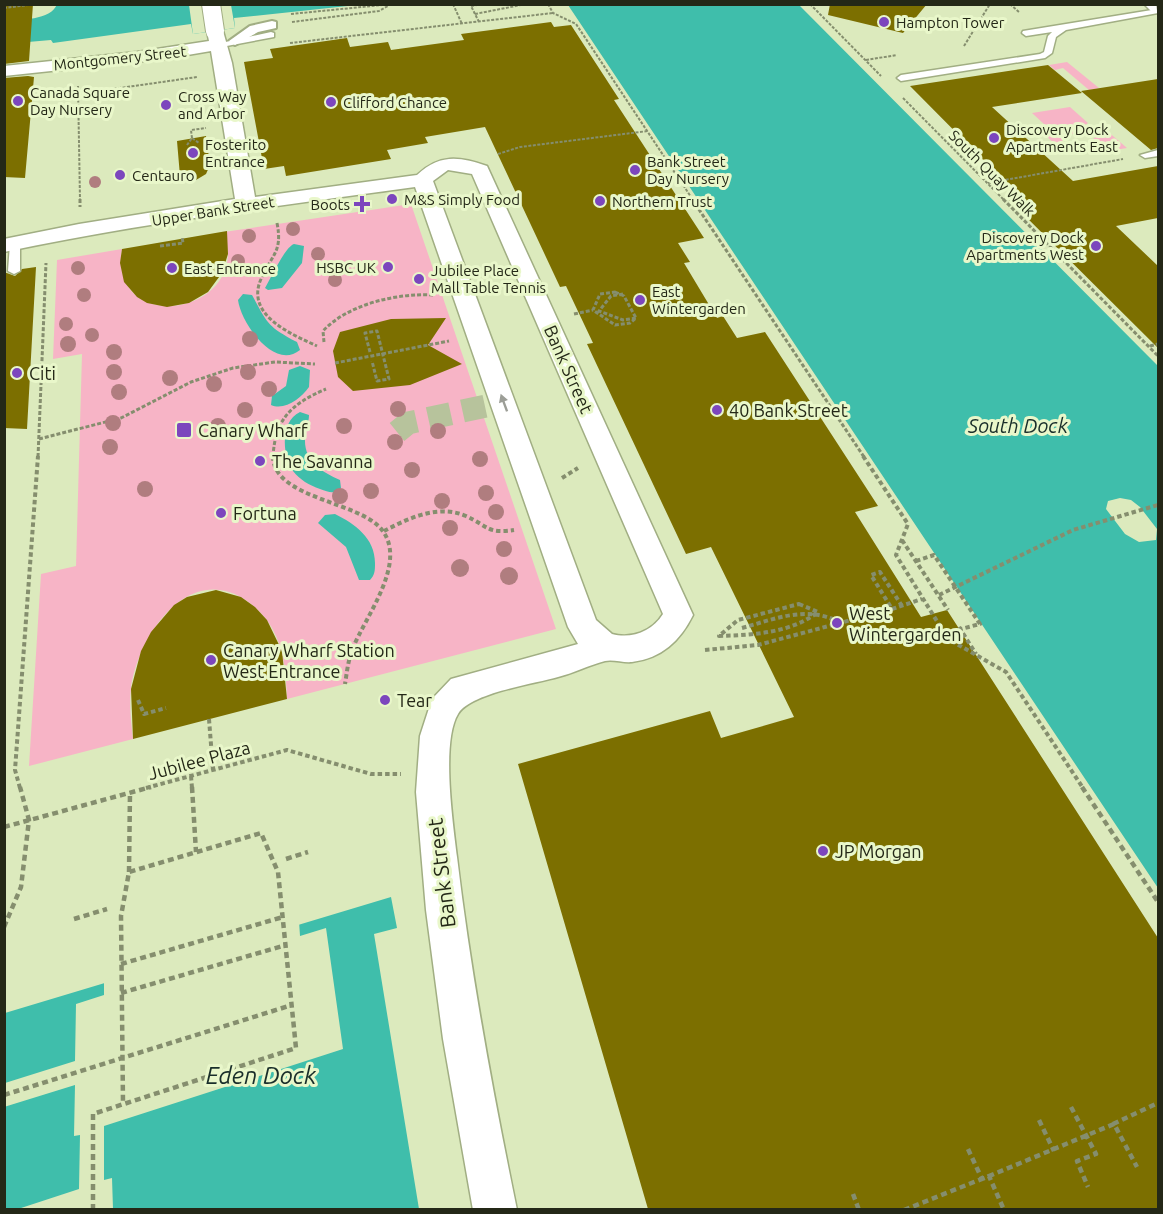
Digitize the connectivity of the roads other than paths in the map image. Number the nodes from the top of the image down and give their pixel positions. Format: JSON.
{"nodes":[{"id":1,"x":211,"y":4,"type":"edge"},
{"id":2,"x":1153,"y":4,"type":"edge"},
{"id":3,"x":1158,"y":10,"type":"edge"},
{"id":4,"x":1063,"y":28,"type":"junction"},
{"id":5,"x":271,"y":30,"type":"road end"},
{"id":6,"x":1026,"y":33,"type":"dead end"},
{"id":7,"x":222,"y":39,"type":"junction"},
{"id":8,"x":960,"y":69,"type":"junction"},
{"id":9,"x":4,"y":71,"type":"edge"},
{"id":10,"x":969,"y":77,"type":"dead end"},
{"id":11,"x":901,"y":78,"type":"dead end"},
{"id":12,"x":1158,"y":153,"type":"edge"},
{"id":13,"x":1145,"y":155,"type":"road end"},
{"id":14,"x":423,"y":180,"type":"junction"},
{"id":15,"x":246,"y":205,"type":"junction"},
{"id":16,"x":10,"y":245,"type":"edge"},
{"id":17,"x":14,"y":271,"type":"dead end"},
{"id":18,"x":605,"y":648,"type":"junction"},
{"id":19,"x":495,"y":1209,"type":"edge"}],
"edges":[{"from":1,"to":7,"type":"street","bridge":true},
{"from":2,"to":3,"type":"street"},
{"from":3,"to":4,"type":"lane"},
{"from":4,"to":6,"type":"lane"},
{"from":4,"to":8,"type":"lane"},
{"from":5,"to":7,"type":"street"},
{"from":7,"to":9,"type":"street","name":"Montgomery Street"},
{"from":7,"to":15,"type":"street"},
{"from":8,"to":10,"type":"lane"},
{"from":8,"to":11,"type":"lane"},
{"from":12,"to":13,"type":"lane"},
{"from":14,"to":15,"type":"street","name":"Upper Bank Street"},
{"from":18,"to":14,"type":"street","one_way":true},
{"from":14,"to":18,"type":"street","name":"Bank Street"},
{"from":15,"to":16,"type":"street","name":"Upper Bank Street"},
{"from":16,"to":17,"type":"lane"},
{"from":18,"to":19,"type":"street","name":"Bank Street"}]}
